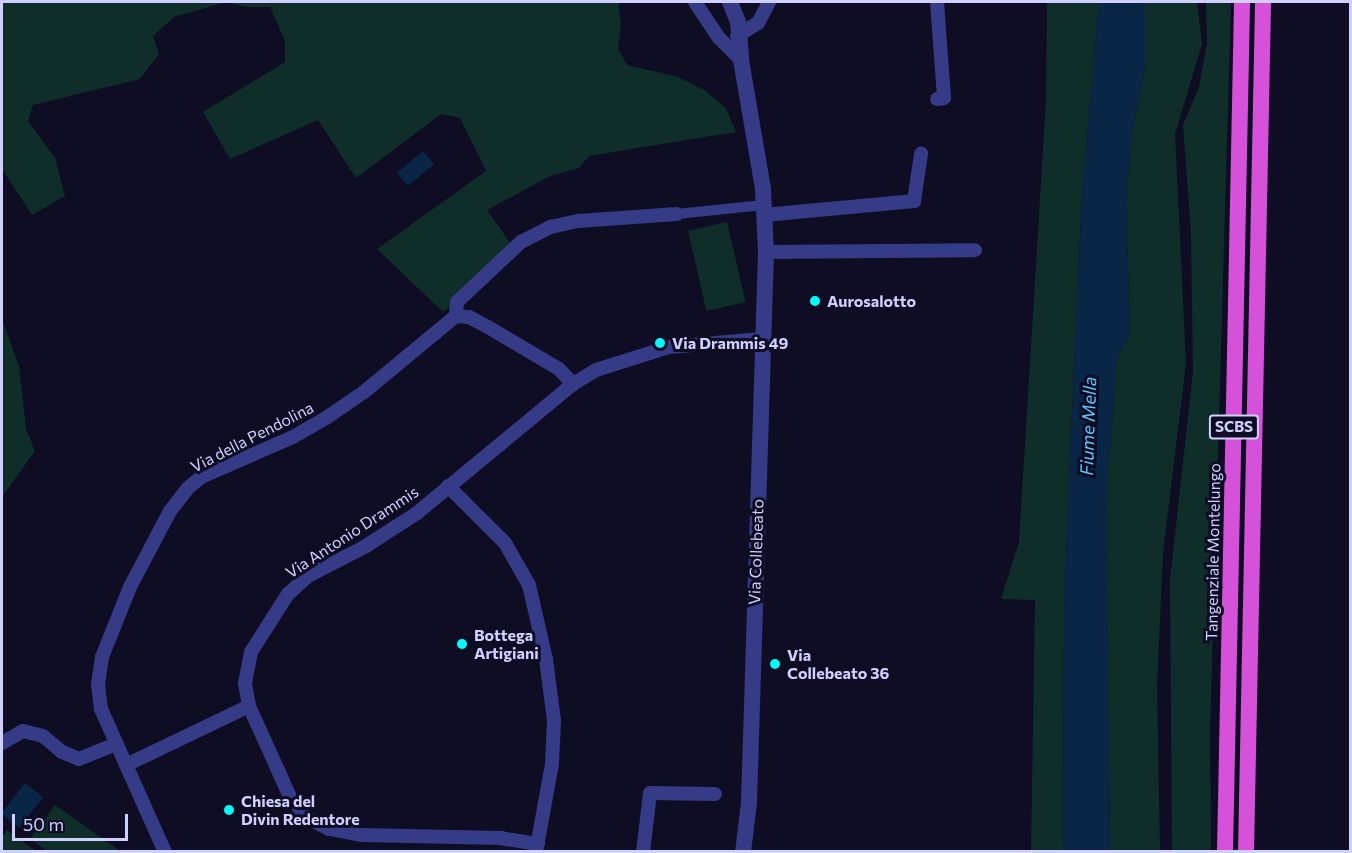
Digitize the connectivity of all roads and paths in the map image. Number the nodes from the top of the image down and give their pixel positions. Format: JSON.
{"nodes":[{"id":1,"x":695,"y":2,"type":"edge"},
{"id":2,"x":719,"y":2,"type":"edge"},
{"id":3,"x":730,"y":2,"type":"edge"},
{"id":4,"x":769,"y":2,"type":"edge"},
{"id":5,"x":937,"y":2,"type":"edge"},
{"id":6,"x":1242,"y":2,"type":"edge"},
{"id":7,"x":1263,"y":2,"type":"edge"},
{"id":8,"x":737,"y":36,"type":"junction"},
{"id":9,"x":741,"y":60,"type":"junction"},
{"id":10,"x":938,"y":99,"type":"dead end"},
{"id":11,"x":921,"y":154,"type":"dead end"},
{"id":12,"x":764,"y":210,"type":"junction"},
{"id":13,"x":677,"y":214,"type":"joint"},
{"id":14,"x":975,"y":250,"type":"dead end"},
{"id":15,"x":766,"y":252,"type":"junction"},
{"id":16,"x":456,"y":316,"type":"junction"},
{"id":17,"x":762,"y":339,"type":"junction"},
{"id":18,"x":573,"y":384,"type":"junction"},
{"id":19,"x":448,"y":486,"type":"junction"},
{"id":20,"x":249,"y":706,"type":"junction"},
{"id":21,"x":2,"y":743,"type":"edge"},
{"id":22,"x":116,"y":744,"type":"junction"},
{"id":23,"x":126,"y":765,"type":"junction"},
{"id":24,"x":715,"y":794,"type":"dead end"},
{"id":25,"x":537,"y":848,"type":"edge"},
{"id":26,"x":165,"y":852,"type":"edge"},
{"id":27,"x":643,"y":852,"type":"edge"},
{"id":28,"x":743,"y":852,"type":"edge"},
{"id":29,"x":1225,"y":852,"type":"edge"},
{"id":30,"x":1246,"y":852,"type":"edge"}],
"edges":[{"from":1,"to":9,"type":"street"},
{"from":2,"to":8,"type":"street"},
{"from":3,"to":8,"type":"street","name":"Via Collebeato"},
{"from":4,"to":8,"type":"street"},
{"from":5,"to":10,"type":"street"},
{"from":6,"to":29,"type":"highway","name":"Tangenziale Montelungo","number":"SCBS"},
{"from":7,"to":30,"type":"highway","number":"SCBS"},
{"from":8,"to":9,"type":"street","name":"Via Collebeato"},
{"from":9,"to":12,"type":"street","name":"Via Collebeato"},
{"from":11,"to":12,"type":"street"},
{"from":12,"to":13,"type":"street"},
{"from":12,"to":15,"type":"street","name":"Via Collebeato"},
{"from":13,"to":16,"type":"street","name":"Via della Pendolina"},
{"from":14,"to":15,"type":"street"},
{"from":15,"to":17,"type":"street","name":"Via Collebeato"},
{"from":16,"to":18,"type":"street"},
{"from":16,"to":22,"type":"street","name":"Via della Pendolina"},
{"from":17,"to":18,"type":"street","name":"Via Antonio Drammis"},
{"from":17,"to":28,"type":"street","name":"Via Collebeato"},
{"from":18,"to":19,"type":"street","name":"Via Antonio Drammis"},
{"from":19,"to":20,"type":"street","name":"Via Antonio Drammis"},
{"from":19,"to":25,"type":"street"},
{"from":20,"to":23,"type":"street"},
{"from":20,"to":25,"type":"street","name":"Via Antonio Drammis"},
{"from":21,"to":22,"type":"street"},
{"from":22,"to":23,"type":"street","name":"Via della Pendolina"},
{"from":23,"to":26,"type":"street","name":"Via della Pendolina"},
{"from":24,"to":27,"type":"street"}]}
